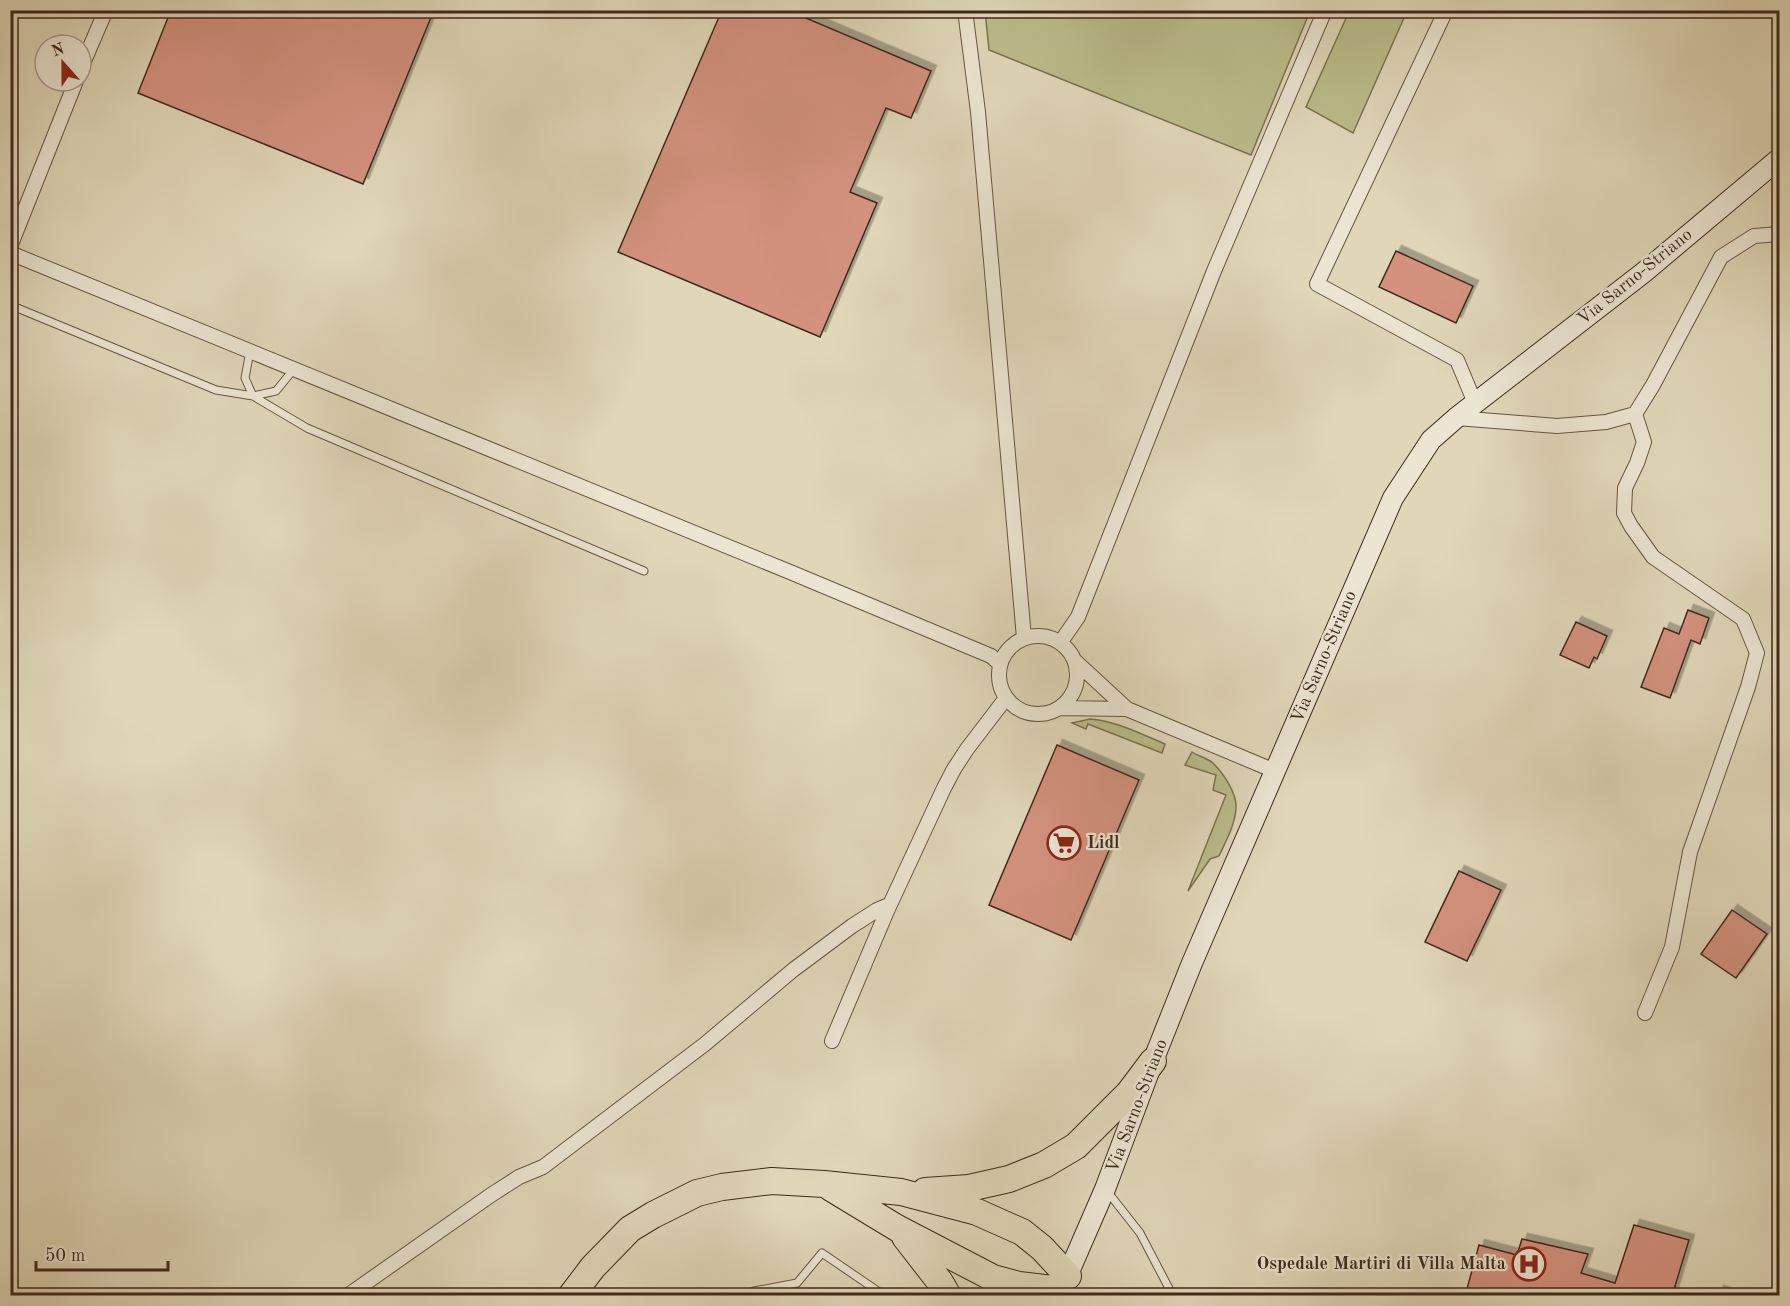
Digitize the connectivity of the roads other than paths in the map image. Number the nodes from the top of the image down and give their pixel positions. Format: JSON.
{"nodes":[{"id":1,"x":105,"y":10,"type":"edge"},
{"id":2,"x":965,"y":10,"type":"edge"},
{"id":3,"x":1325,"y":10,"type":"edge"},
{"id":4,"x":1446,"y":10,"type":"edge"},
{"id":5,"x":93,"y":39,"type":"edge"},
{"id":6,"x":71,"y":93,"type":"edge"},
{"id":7,"x":1779,"y":158,"type":"edge"},
{"id":8,"x":1779,"y":234,"type":"edge"},
{"id":9,"x":10,"y":247,"type":"edge"},
{"id":10,"x":10,"y":253,"type":"edge"},
{"id":11,"x":10,"y":305,"type":"edge"},
{"id":12,"x":250,"y":351,"type":"junction"},
{"id":13,"x":294,"y":369,"type":"junction"},
{"id":14,"x":253,"y":396,"type":"junction"},
{"id":15,"x":1475,"y":403,"type":"junction"},
{"id":16,"x":1635,"y":414,"type":"junction"},
{"id":17,"x":1456,"y":418,"type":"junction"},
{"id":18,"x":644,"y":571,"type":"dead end"},
{"id":19,"x":1024,"y":638,"type":"junction"},
{"id":20,"x":1060,"y":643,"type":"junction"},
{"id":21,"x":1075,"y":661,"type":"junction"},
{"id":22,"x":1000,"y":664,"type":"junction"},
{"id":23,"x":1006,"y":698,"type":"junction"},
{"id":24,"x":1059,"y":708,"type":"junction"},
{"id":25,"x":1127,"y":709,"type":"junction"},
{"id":26,"x":1275,"y":771,"type":"junction"},
{"id":27,"x":889,"y":905,"type":"junction"},
{"id":28,"x":1645,"y":1013,"type":"dead end"},
{"id":29,"x":832,"y":1041,"type":"dead end"},
{"id":30,"x":1153,"y":1061,"type":"junction"},
{"id":31,"x":824,"y":1184,"type":"junction"},
{"id":32,"x":1105,"y":1189,"type":"junction"},
{"id":33,"x":901,"y":1192,"type":"junction"},
{"id":34,"x":897,"y":1228,"type":"junction"},
{"id":35,"x":1062,"y":1287,"type":"edge"},
{"id":36,"x":347,"y":1296,"type":"edge"},
{"id":37,"x":571,"y":1296,"type":"edge"},
{"id":38,"x":745,"y":1296,"type":"edge"},
{"id":39,"x":885,"y":1296,"type":"edge"},
{"id":40,"x":948,"y":1296,"type":"edge"},
{"id":41,"x":1173,"y":1296,"type":"edge"}],
"edges":[{"from":1,"to":5,"type":"street"},
{"from":2,"to":19,"type":"street"},
{"from":3,"to":20,"type":"street"},
{"from":4,"to":15,"type":"street"},
{"from":6,"to":9,"type":"street"},
{"from":7,"to":15,"type":"main road","name":"Via Sarno-Striano"},
{"from":8,"to":16,"type":"street"},
{"from":10,"to":12,"type":"street"},
{"from":11,"to":14,"type":"lane"},
{"from":12,"to":13,"type":"street"},
{"from":12,"to":14,"type":"lane"},
{"from":13,"to":14,"type":"lane"},
{"from":13,"to":22,"type":"street"},
{"from":14,"to":18,"type":"lane"},
{"from":15,"to":17,"type":"main road","name":"Via Sarno-Striano"},
{"from":16,"to":17,"type":"street"},
{"from":16,"to":28,"type":"street"},
{"from":17,"to":26,"type":"main road","name":"Via Sarno-Striano"},
{"from":19,"to":20,"type":"street"},
{"from":19,"to":22,"type":"street"},
{"from":20,"to":21,"type":"street"},
{"from":21,"to":24,"type":"street"},
{"from":21,"to":25,"type":"street"},
{"from":22,"to":23,"type":"street"},
{"from":23,"to":24,"type":"street"},
{"from":23,"to":27,"type":"street"},
{"from":24,"to":25,"type":"street"},
{"from":25,"to":26,"type":"street"},
{"from":26,"to":30,"type":"main road","name":"Via Sarno-Striano"},
{"from":27,"to":29,"type":"street"},
{"from":27,"to":36,"type":"street"},
{"from":30,"to":32,"type":"main road","name":"Via Sarno-Striano"},
{"from":30,"to":33,"type":"highway"},
{"from":31,"to":33,"type":"highway"},
{"from":31,"to":34,"type":"highway"},
{"from":31,"to":37,"type":"highway"},
{"from":32,"to":35,"type":"main road","name":"Via Sarno-Striano"},
{"from":32,"to":41,"type":"lane"},
{"from":33,"to":35,"type":"highway"},
{"from":34,"to":35,"type":"highway"},
{"from":34,"to":40,"type":"highway"},
{"from":38,"to":39,"type":"lane"}]}
